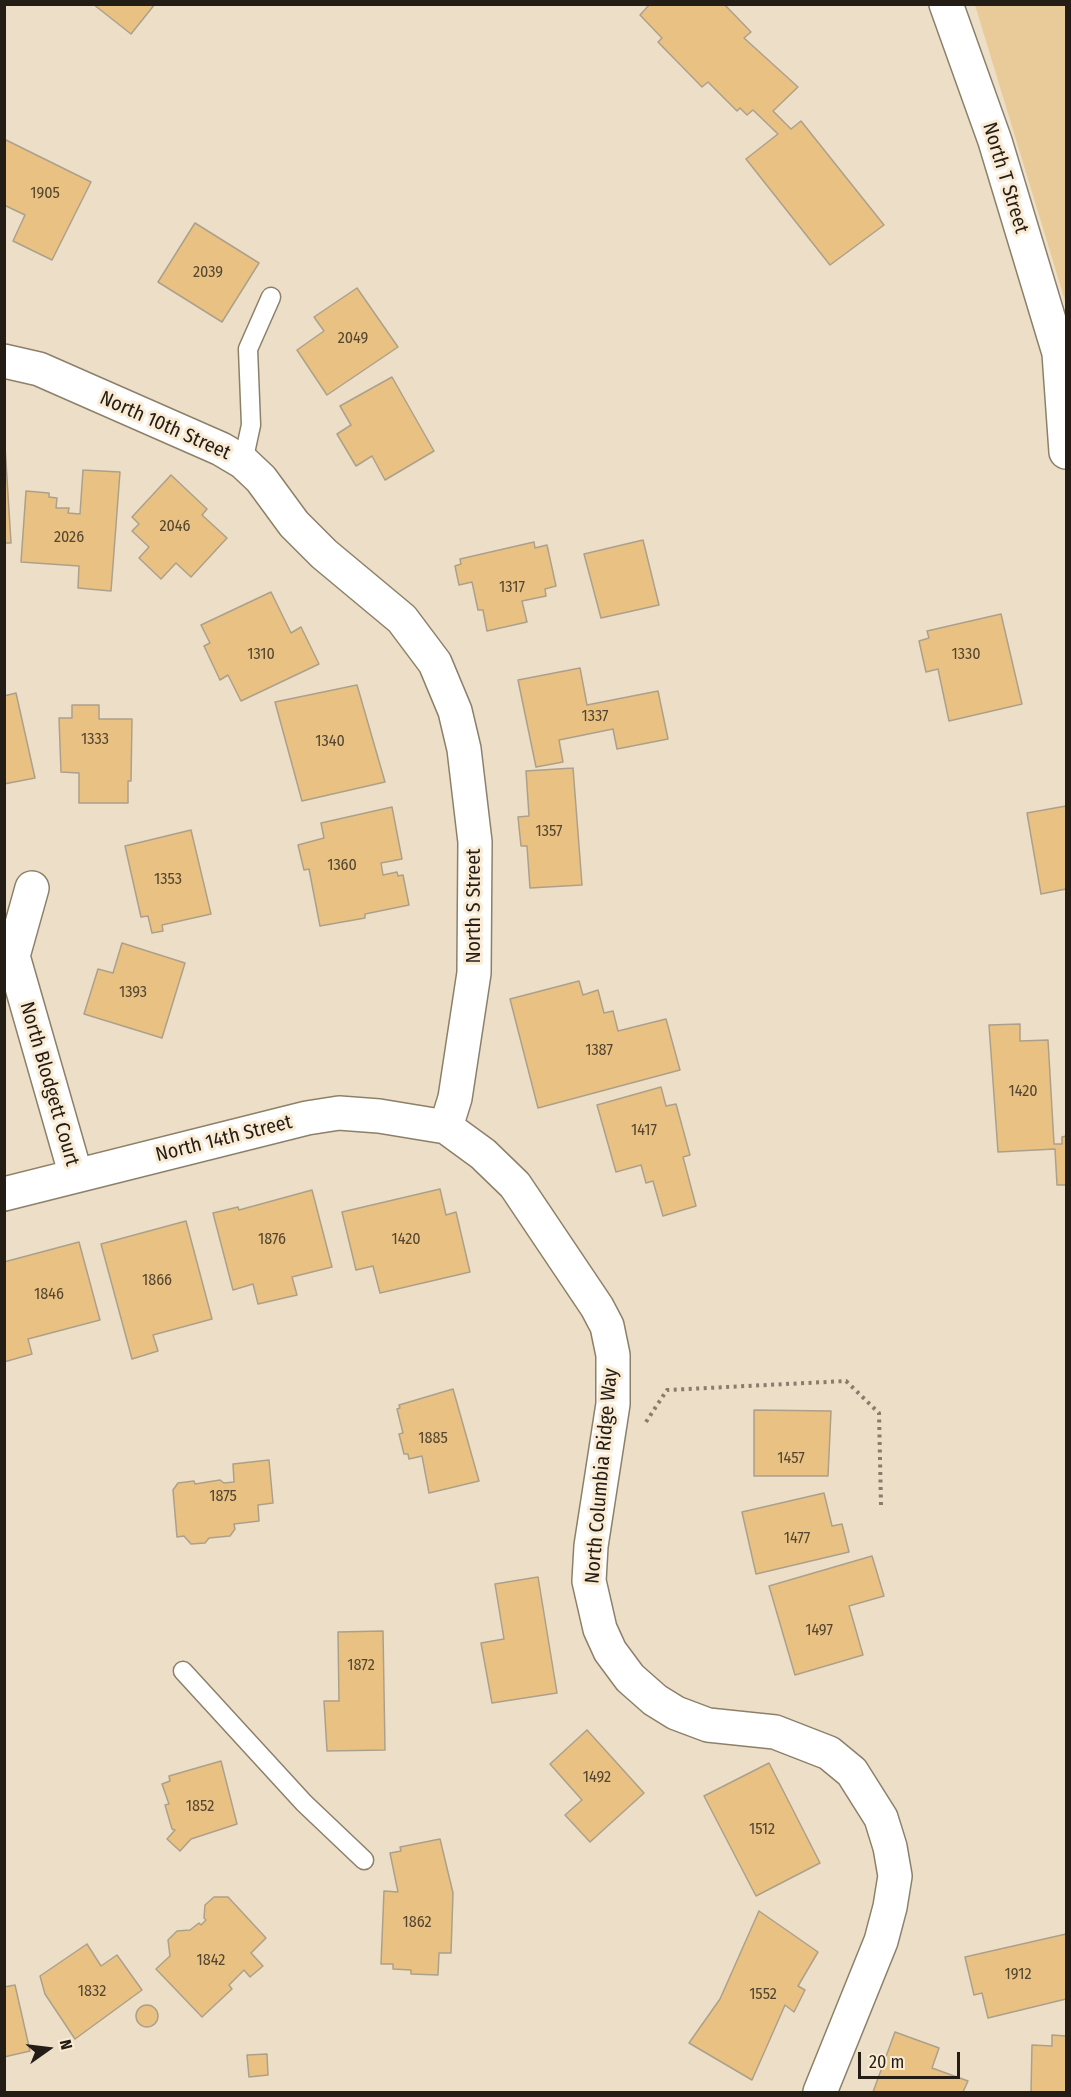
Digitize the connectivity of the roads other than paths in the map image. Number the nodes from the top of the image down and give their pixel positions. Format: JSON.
{"nodes":[{"id":1,"x":946,"y":4,"type":"edge"},
{"id":2,"x":271,"y":297,"type":"dead end"},
{"id":3,"x":4,"y":361,"type":"edge"},
{"id":4,"x":1066,"y":452,"type":"edge"},
{"id":5,"x":243,"y":462,"type":"junction"},
{"id":6,"x":324,"y":554,"type":"joint"},
{"id":7,"x":32,"y":888,"type":"dead end"},
{"id":8,"x":446,"y":1127,"type":"junction"},
{"id":9,"x":76,"y":1176,"type":"junction"},
{"id":10,"x":4,"y":1194,"type":"edge"},
{"id":11,"x":183,"y":1671,"type":"dead end"},
{"id":12,"x":364,"y":1860,"type":"dead end"},
{"id":13,"x":820,"y":2092,"type":"edge"}],
"edges":[{"from":1,"to":4,"type":"street","name":"North T Street"},
{"from":2,"to":5,"type":"lane"},
{"from":3,"to":5,"type":"street","name":"North 10th Street"},
{"from":5,"to":6,"type":"street","name":"North 10th Street"},
{"from":6,"to":8,"type":"street","name":"North S Street"},
{"from":7,"to":9,"type":"street","name":"North Blodgett Court"},
{"from":8,"to":9,"type":"street","name":"North 14th Street"},
{"from":8,"to":13,"type":"street","name":"North Columbia Ridge Way"},
{"from":9,"to":10,"type":"street","name":"North 14th Street"},
{"from":11,"to":12,"type":"lane"}]}
